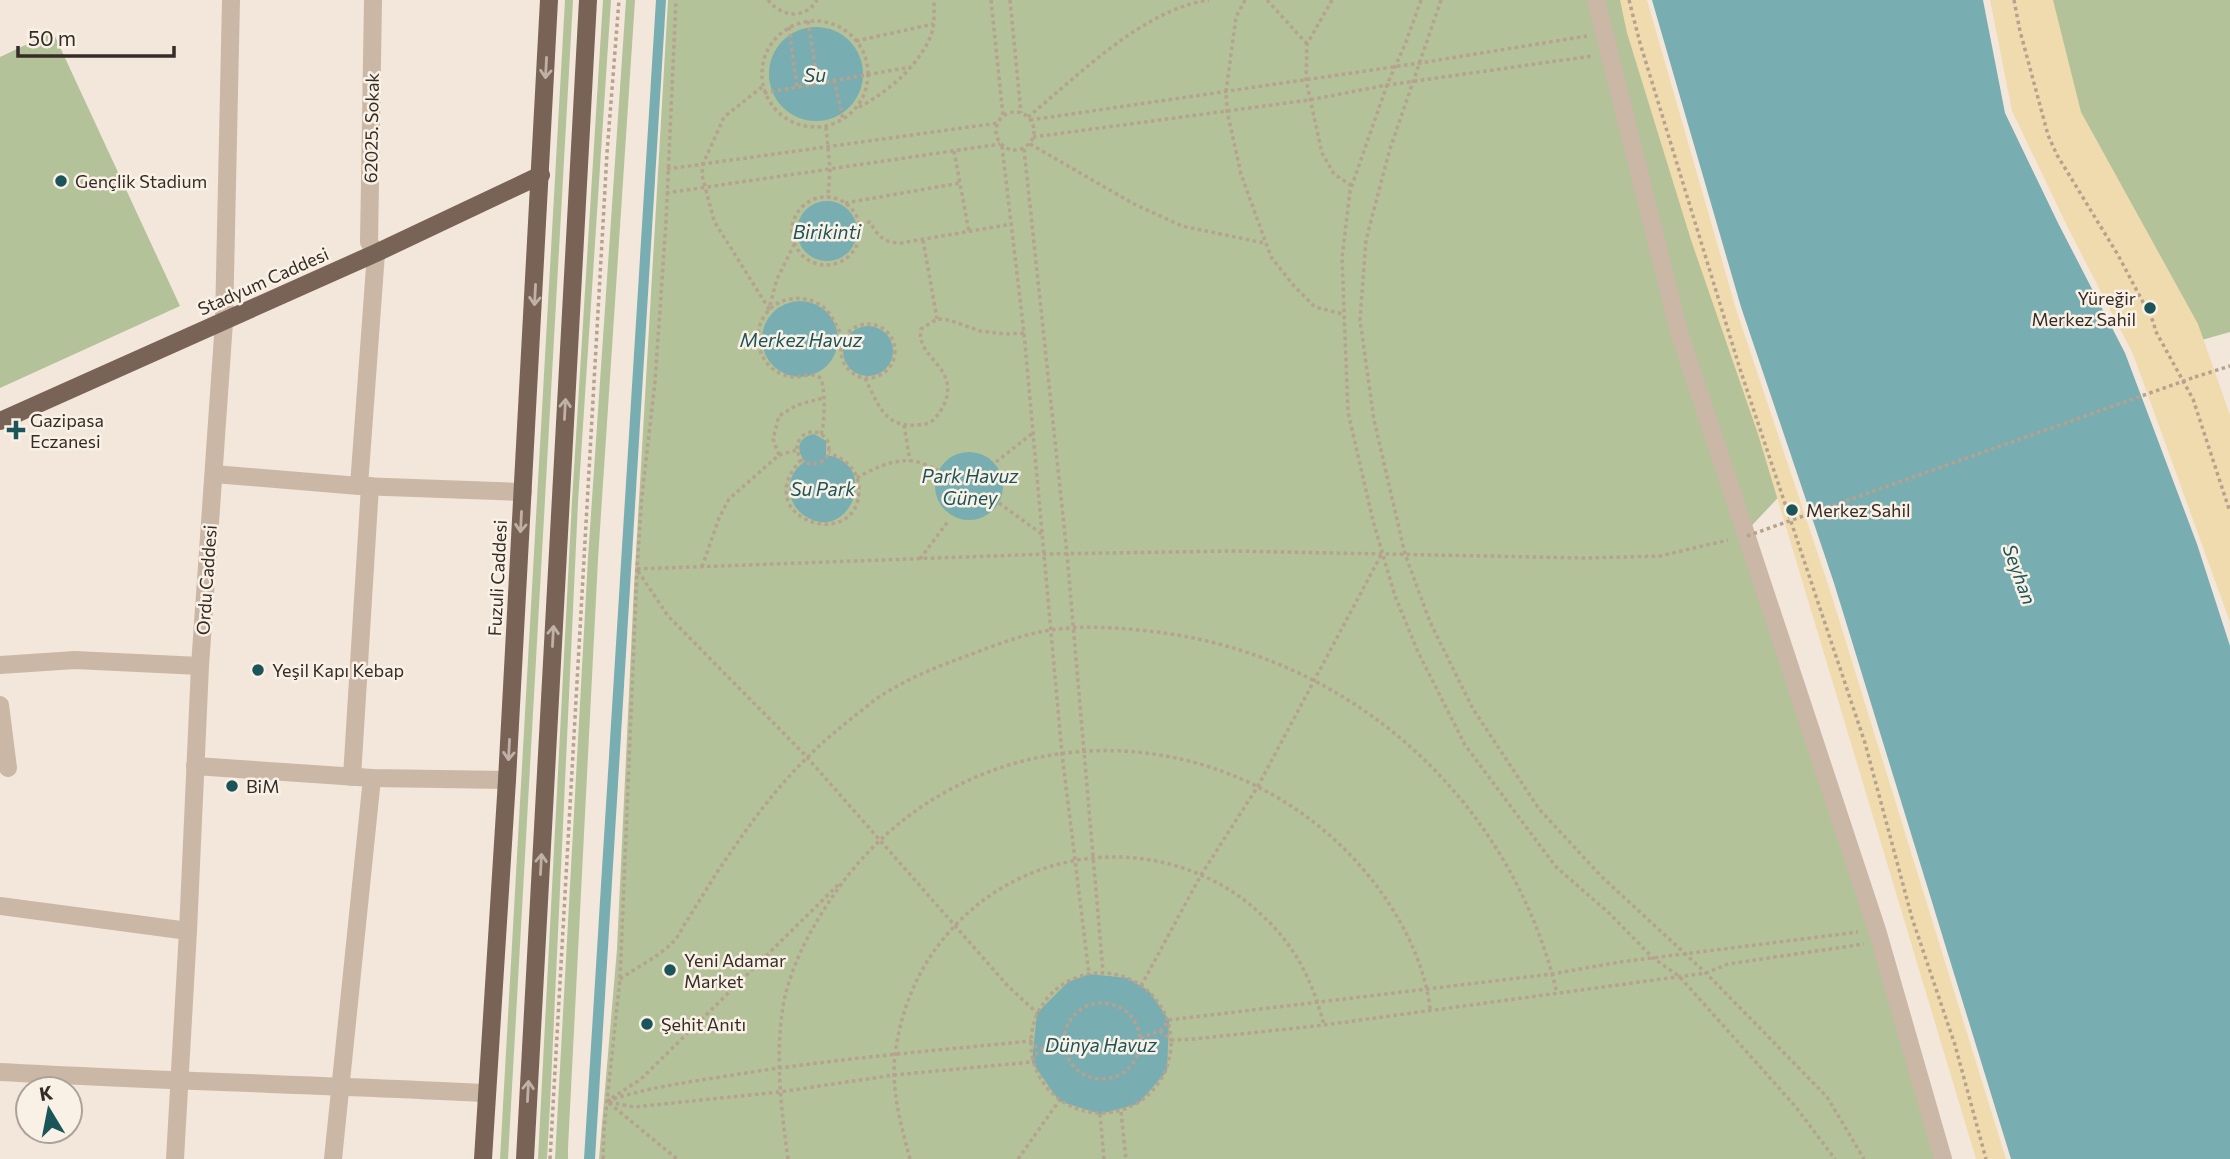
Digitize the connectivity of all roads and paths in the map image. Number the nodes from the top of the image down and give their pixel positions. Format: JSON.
{"nodes":[{"id":1,"x":231,"y":0,"type":"edge"},
{"id":2,"x":373,"y":0,"type":"edge"},
{"id":3,"x":550,"y":0,"type":"edge"},
{"id":4,"x":588,"y":0,"type":"edge"},
{"id":5,"x":618,"y":0,"type":"edge"},
{"id":6,"x":676,"y":0,"type":"edge"},
{"id":7,"x":768,"y":0,"type":"edge"},
{"id":8,"x":817,"y":0,"type":"edge"},
{"id":9,"x":934,"y":0,"type":"edge"},
{"id":10,"x":991,"y":0,"type":"edge"},
{"id":11,"x":1010,"y":0,"type":"edge"},
{"id":12,"x":1209,"y":0,"type":"edge"},
{"id":13,"x":1245,"y":0,"type":"edge"},
{"id":14,"x":1267,"y":0,"type":"edge"},
{"id":15,"x":1332,"y":0,"type":"edge"},
{"id":16,"x":1421,"y":0,"type":"edge"},
{"id":17,"x":1441,"y":0,"type":"edge"},
{"id":18,"x":1596,"y":0,"type":"edge"},
{"id":19,"x":1629,"y":0,"type":"edge"},
{"id":20,"x":2014,"y":0,"type":"edge"},
{"id":21,"x":808,"y":21,"type":"junction"},
{"id":22,"x":933,"y":24,"type":"junction"},
{"id":23,"x":789,"y":27,"type":"junction"},
{"id":24,"x":1603,"y":34,"type":"junction"},
{"id":25,"x":856,"y":41,"type":"junction"},
{"id":26,"x":1307,"y":44,"type":"junction"},
{"id":27,"x":1608,"y":54,"type":"junction"},
{"id":28,"x":1420,"y":63,"type":"junction"},
{"id":29,"x":911,"y":67,"type":"junction"},
{"id":30,"x":1396,"y":67,"type":"junction"},
{"id":31,"x":869,"y":74,"type":"junction"},
{"id":32,"x":834,"y":80,"type":"junction"},
{"id":33,"x":1306,"y":80,"type":"junction"},
{"id":34,"x":1412,"y":81,"type":"junction"},
{"id":35,"x":818,"y":83,"type":"junction"},
{"id":36,"x":1387,"y":85,"type":"junction"},
{"id":37,"x":762,"y":87,"type":"junction"},
{"id":38,"x":797,"y":87,"type":"junction"},
{"id":39,"x":1226,"y":92,"type":"junction"},
{"id":40,"x":764,"y":93,"type":"junction"},
{"id":41,"x":1309,"y":100,"type":"junction"},
{"id":42,"x":857,"y":108,"type":"junction"},
{"id":43,"x":1227,"y":111,"type":"junction"},
{"id":44,"x":1021,"y":113,"type":"junction"},
{"id":45,"x":1003,"y":116,"type":"junction"},
{"id":46,"x":1029,"y":118,"type":"junction"},
{"id":47,"x":844,"y":120,"type":"junction"},
{"id":48,"x":998,"y":122,"type":"junction"},
{"id":49,"x":826,"y":127,"type":"junction"},
{"id":50,"x":1034,"y":137,"type":"junction"},
{"id":51,"x":1030,"y":144,"type":"junction"},
{"id":52,"x":1001,"y":145,"type":"junction"},
{"id":53,"x":827,"y":147,"type":"junction"},
{"id":54,"x":1024,"y":149,"type":"junction"},
{"id":55,"x":954,"y":151,"type":"junction"},
{"id":56,"x":703,"y":164,"type":"junction"},
{"id":57,"x":667,"y":169,"type":"junction"},
{"id":58,"x":830,"y":169,"type":"junction"},
{"id":59,"x":541,"y":174,"type":"junction"},
{"id":60,"x":960,"y":183,"type":"junction"},
{"id":61,"x":1352,"y":186,"type":"junction"},
{"id":62,"x":705,"y":188,"type":"junction"},
{"id":63,"x":666,"y":193,"type":"junction"},
{"id":64,"x":828,"y":197,"type":"junction"},
{"id":65,"x":845,"y":202,"type":"junction"},
{"id":66,"x":860,"y":224,"type":"junction"},
{"id":67,"x":1012,"y":224,"type":"junction"},
{"id":68,"x":969,"y":232,"type":"junction"},
{"id":69,"x":923,"y":240,"type":"junction"},
{"id":70,"x":795,"y":243,"type":"junction"},
{"id":71,"x":1265,"y":243,"type":"junction"},
{"id":72,"x":376,"y":253,"type":"junction"},
{"id":73,"x":769,"y":309,"type":"junction"},
{"id":74,"x":1343,"y":314,"type":"junction"},
{"id":75,"x":937,"y":319,"type":"junction"},
{"id":76,"x":223,"y":322,"type":"junction"},
{"id":77,"x":1024,"y":333,"type":"junction"},
{"id":78,"x":844,"y":338,"type":"junction"},
{"id":79,"x":2230,"y":366,"type":"edge"},
{"id":80,"x":865,"y":378,"type":"junction"},
{"id":81,"x":823,"y":398,"type":"junction"},
{"id":82,"x":0,"y":421,"type":"edge"},
{"id":83,"x":904,"y":425,"type":"junction"},
{"id":84,"x":1034,"y":432,"type":"junction"},
{"id":85,"x":821,"y":434,"type":"junction"},
{"id":86,"x":797,"y":450,"type":"junction"},
{"id":87,"x":829,"y":453,"type":"junction"},
{"id":88,"x":779,"y":455,"type":"junction"},
{"id":89,"x":801,"y":460,"type":"junction"},
{"id":90,"x":910,"y":461,"type":"junction"},
{"id":91,"x":996,"y":463,"type":"dead end"},
{"id":92,"x":938,"y":470,"type":"dead end"},
{"id":93,"x":214,"y":474,"type":"junction"},
{"id":94,"x":857,"y":478,"type":"junction"},
{"id":95,"x":365,"y":486,"type":"junction"},
{"id":96,"x":523,"y":492,"type":"junction"},
{"id":97,"x":999,"y":503,"type":"dead end"},
{"id":98,"x":2230,"y":512,"type":"edge"},
{"id":99,"x":948,"y":520,"type":"dead end"},
{"id":100,"x":1044,"y":535,"type":"junction"},
{"id":101,"x":1747,"y":536,"type":"junction"},
{"id":102,"x":1382,"y":553,"type":"junction"},
{"id":103,"x":1046,"y":554,"type":"junction"},
{"id":104,"x":1068,"y":554,"type":"junction"},
{"id":105,"x":1405,"y":554,"type":"junction"},
{"id":106,"x":920,"y":559,"type":"junction"},
{"id":107,"x":702,"y":567,"type":"junction"},
{"id":108,"x":637,"y":569,"type":"junction"},
{"id":109,"x":1074,"y":629,"type":"junction"},
{"id":110,"x":1051,"y":630,"type":"junction"},
{"id":111,"x":0,"y":665,"type":"edge"},
{"id":112,"x":201,"y":666,"type":"junction"},
{"id":113,"x":1315,"y":681,"type":"junction"},
{"id":114,"x":0,"y":705,"type":"edge"},
{"id":115,"x":1085,"y":751,"type":"junction"},
{"id":116,"x":1062,"y":754,"type":"junction"},
{"id":117,"x":806,"y":756,"type":"junction"},
{"id":118,"x":195,"y":766,"type":"junction"},
{"id":119,"x":8,"y":768,"type":"dead end"},
{"id":120,"x":352,"y":777,"type":"junction"},
{"id":121,"x":372,"y":778,"type":"junction"},
{"id":122,"x":507,"y":780,"type":"junction"},
{"id":123,"x":1258,"y":786,"type":"junction"},
{"id":124,"x":879,"y":841,"type":"junction"},
{"id":125,"x":1095,"y":857,"type":"junction"},
{"id":126,"x":1075,"y":860,"type":"junction"},
{"id":127,"x":1201,"y":875,"type":"junction"},
{"id":128,"x":845,"y":877,"type":"junction"},
{"id":129,"x":0,"y":906,"type":"edge"},
{"id":130,"x":954,"y":924,"type":"junction"},
{"id":131,"x":188,"y":931,"type":"junction"},
{"id":132,"x":1879,"y":936,"type":"junction"},
{"id":133,"x":1685,"y":954,"type":"junction"},
{"id":134,"x":1653,"y":958,"type":"junction"},
{"id":135,"x":1103,"y":972,"type":"junction"},
{"id":136,"x":1706,"y":973,"type":"junction"},
{"id":137,"x":1089,"y":974,"type":"junction"},
{"id":138,"x":1552,"y":974,"type":"junction"},
{"id":139,"x":1679,"y":976,"type":"junction"},
{"id":140,"x":621,"y":979,"type":"junction"},
{"id":141,"x":1141,"y":986,"type":"junction"},
{"id":142,"x":1428,"y":988,"type":"junction"},
{"id":143,"x":1557,"y":993,"type":"junction"},
{"id":144,"x":1318,"y":1001,"type":"junction"},
{"id":145,"x":1430,"y":1009,"type":"junction"},
{"id":146,"x":1037,"y":1013,"type":"junction"},
{"id":147,"x":1168,"y":1020,"type":"junction"},
{"id":148,"x":1324,"y":1025,"type":"junction"},
{"id":149,"x":1160,"y":1031,"type":"junction"},
{"id":150,"x":1140,"y":1038,"type":"junction"},
{"id":151,"x":1172,"y":1040,"type":"junction"},
{"id":152,"x":1030,"y":1041,"type":"junction"},
{"id":153,"x":1064,"y":1047,"type":"junction"},
{"id":154,"x":1039,"y":1049,"type":"junction"},
{"id":155,"x":895,"y":1054,"type":"junction"},
{"id":156,"x":1032,"y":1062,"type":"junction"},
{"id":157,"x":778,"y":1068,"type":"junction"},
{"id":158,"x":0,"y":1072,"type":"edge"},
{"id":159,"x":894,"y":1075,"type":"junction"},
{"id":160,"x":180,"y":1082,"type":"junction"},
{"id":161,"x":340,"y":1086,"type":"junction"},
{"id":162,"x":779,"y":1091,"type":"junction"},
{"id":163,"x":487,"y":1093,"type":"junction"},
{"id":164,"x":607,"y":1101,"type":"junction"},
{"id":165,"x":1059,"y":1101,"type":"junction"},
{"id":166,"x":1121,"y":1111,"type":"junction"},
{"id":167,"x":1100,"y":1114,"type":"junction"},
{"id":168,"x":175,"y":1159,"type":"edge"},
{"id":169,"x":333,"y":1159,"type":"edge"},
{"id":170,"x":483,"y":1159,"type":"edge"},
{"id":171,"x":525,"y":1159,"type":"edge"},
{"id":172,"x":550,"y":1159,"type":"edge"},
{"id":173,"x":603,"y":1159,"type":"edge"},
{"id":174,"x":677,"y":1159,"type":"edge"},
{"id":175,"x":788,"y":1159,"type":"edge"},
{"id":176,"x":910,"y":1159,"type":"edge"},
{"id":177,"x":1018,"y":1159,"type":"edge"},
{"id":178,"x":1104,"y":1159,"type":"edge"},
{"id":179,"x":1126,"y":1159,"type":"edge"},
{"id":180,"x":1835,"y":1159,"type":"edge"},
{"id":181,"x":1864,"y":1159,"type":"edge"},
{"id":182,"x":1943,"y":1159,"type":"edge"},
{"id":183,"x":1986,"y":1159,"type":"edge"}],
"edges":[{"from":1,"to":76,"type":"street","name":"Ordu Caddesi"},
{"from":2,"to":72,"type":"street","name":"62025. Sokak"},
{"from":3,"to":59,"type":"main road","name":"Fuzuli Caddesi","one_way":true},
{"from":171,"to":4,"type":"main road","one_way":true},
{"from":5,"to":172,"type":"path"},
{"from":6,"to":57,"type":"path"},
{"from":7,"to":8,"type":"path"},
{"from":9,"to":22,"type":"path"},
{"from":10,"to":45,"type":"path"},
{"from":11,"to":44,"type":"path"},
{"from":12,"to":46,"type":"path"},
{"from":13,"to":39,"type":"path"},
{"from":14,"to":26,"type":"path"},
{"from":15,"to":26,"type":"path"},
{"from":16,"to":30,"type":"path"},
{"from":17,"to":28,"type":"path"},
{"from":18,"to":24,"type":"street"},
{"from":19,"to":183,"type":"path"},
{"from":20,"to":98,"type":"path"},
{"from":21,"to":23,"type":"path"},
{"from":21,"to":25,"type":"path"},
{"from":21,"to":35,"type":"path"},
{"from":22,"to":25,"type":"path"},
{"from":22,"to":29,"type":"path"},
{"from":23,"to":37,"type":"path"},
{"from":23,"to":38,"type":"path"},
{"from":24,"to":27,"type":"street"},
{"from":24,"to":28,"type":"path"},
{"from":25,"to":31,"type":"path"},
{"from":26,"to":33,"type":"path"},
{"from":27,"to":34,"type":"path"},
{"from":27,"to":101,"type":"street"},
{"from":28,"to":30,"type":"path"},
{"from":28,"to":34,"type":"path"},
{"from":29,"to":31,"type":"path"},
{"from":29,"to":42,"type":"path"},
{"from":30,"to":33,"type":"path"},
{"from":30,"to":36,"type":"path"},
{"from":31,"to":32,"type":"path"},
{"from":31,"to":42,"type":"path"},
{"from":32,"to":35,"type":"path"},
{"from":32,"to":47,"type":"path"},
{"from":33,"to":39,"type":"path"},
{"from":33,"to":41,"type":"path"},
{"from":34,"to":36,"type":"path"},
{"from":34,"to":105,"type":"path"},
{"from":35,"to":38,"type":"path"},
{"from":36,"to":41,"type":"path"},
{"from":36,"to":61,"type":"path"},
{"from":37,"to":40,"type":"path"},
{"from":37,"to":56,"type":"path"},
{"from":38,"to":40,"type":"path"},
{"from":39,"to":43,"type":"path"},
{"from":39,"to":46,"type":"path"},
{"from":40,"to":49,"type":"path"},
{"from":41,"to":43,"type":"path"},
{"from":41,"to":61,"type":"path"},
{"from":42,"to":47,"type":"path"},
{"from":43,"to":50,"type":"path"},
{"from":43,"to":71,"type":"path"},
{"from":44,"to":45,"type":"path"},
{"from":44,"to":46,"type":"path"},
{"from":45,"to":48,"type":"path"},
{"from":46,"to":50,"type":"path"},
{"from":47,"to":49,"type":"path"},
{"from":48,"to":52,"type":"path"},
{"from":48,"to":53,"type":"path"},
{"from":49,"to":53,"type":"path"},
{"from":50,"to":51,"type":"path"},
{"from":51,"to":54,"type":"path"},
{"from":51,"to":71,"type":"path"},
{"from":52,"to":54,"type":"path"},
{"from":52,"to":55,"type":"path"},
{"from":52,"to":67,"type":"path"},
{"from":53,"to":56,"type":"path"},
{"from":53,"to":58,"type":"path"},
{"from":54,"to":104,"type":"path"},
{"from":55,"to":58,"type":"path"},
{"from":55,"to":60,"type":"path"},
{"from":56,"to":57,"type":"path"},
{"from":56,"to":62,"type":"path"},
{"from":57,"to":63,"type":"path"},
{"from":58,"to":62,"type":"path"},
{"from":58,"to":64,"type":"path"},
{"from":59,"to":72,"type":"main road","name":"Stadyum Caddesi"},
{"from":59,"to":96,"type":"main road","name":"Fuzuli Caddesi","one_way":true},
{"from":60,"to":65,"type":"path"},
{"from":60,"to":68,"type":"path"},
{"from":61,"to":74,"type":"path"},
{"from":62,"to":63,"type":"path"},
{"from":62,"to":73,"type":"path"},
{"from":63,"to":108,"type":"path"},
{"from":64,"to":65,"type":"path"},
{"from":64,"to":70,"type":"path"},
{"from":65,"to":66,"type":"path"},
{"from":66,"to":69,"type":"path"},
{"from":66,"to":70,"type":"path"},
{"from":67,"to":68,"type":"path"},
{"from":67,"to":77,"type":"path"},
{"from":68,"to":69,"type":"path"},
{"from":69,"to":75,"type":"path"},
{"from":70,"to":73,"type":"path"},
{"from":71,"to":74,"type":"path"},
{"from":72,"to":76,"type":"main road","name":"Stadyum Caddesi"},
{"from":72,"to":95,"type":"street","name":"62025. Sokak"},
{"from":73,"to":78,"type":"path"},
{"from":73,"to":81,"type":"path"},
{"from":74,"to":102,"type":"path"},
{"from":75,"to":77,"type":"path"},
{"from":75,"to":83,"type":"path"},
{"from":76,"to":82,"type":"main road","name":"Stadyum Caddesi"},
{"from":76,"to":93,"type":"street","name":"Ordu Caddesi"},
{"from":77,"to":84,"type":"path"},
{"from":78,"to":80,"type":"path"},
{"from":78,"to":80,"type":"path"},
{"from":79,"to":101,"type":"path","bridge":true},
{"from":80,"to":83,"type":"path"},
{"from":81,"to":85,"type":"path"},
{"from":81,"to":88,"type":"path"},
{"from":83,"to":90,"type":"path"},
{"from":84,"to":91,"type":"path"},
{"from":84,"to":100,"type":"path"},
{"from":85,"to":86,"type":"path"},
{"from":85,"to":87,"type":"path"},
{"from":86,"to":88,"type":"path"},
{"from":86,"to":89,"type":"path"},
{"from":87,"to":89,"type":"path"},
{"from":87,"to":94,"type":"path"},
{"from":88,"to":107,"type":"path"},
{"from":89,"to":94,"type":"path"},
{"from":90,"to":92,"type":"path"},
{"from":90,"to":94,"type":"path"},
{"from":93,"to":95,"type":"street"},
{"from":93,"to":112,"type":"street","name":"Ordu Caddesi"},
{"from":95,"to":96,"type":"street"},
{"from":95,"to":120,"type":"street","name":"62025. Sokak"},
{"from":96,"to":122,"type":"main road","name":"Fuzuli Caddesi","one_way":true},
{"from":97,"to":100,"type":"path"},
{"from":99,"to":106,"type":"path"},
{"from":100,"to":103,"type":"path"},
{"from":101,"to":105,"type":"path"},
{"from":101,"to":132,"type":"street"},
{"from":102,"to":104,"type":"path"},
{"from":102,"to":105,"type":"path"},
{"from":102,"to":113,"type":"path"},
{"from":102,"to":134,"type":"path"},
{"from":103,"to":104,"type":"path"},
{"from":103,"to":106,"type":"path"},
{"from":103,"to":110,"type":"path"},
{"from":104,"to":109,"type":"path"},
{"from":105,"to":133,"type":"path"},
{"from":106,"to":107,"type":"path"},
{"from":107,"to":108,"type":"path"},
{"from":108,"to":117,"type":"path"},
{"from":108,"to":140,"type":"path"},
{"from":109,"to":110,"type":"path"},
{"from":109,"to":113,"type":"path"},
{"from":109,"to":115,"type":"path"},
{"from":110,"to":116,"type":"path"},
{"from":110,"to":117,"type":"path"},
{"from":111,"to":112,"type":"street"},
{"from":112,"to":118,"type":"street","name":"Ordu Caddesi"},
{"from":113,"to":123,"type":"path"},
{"from":113,"to":138,"type":"path"},
{"from":114,"to":119,"type":"street"},
{"from":115,"to":116,"type":"path"},
{"from":115,"to":123,"type":"path"},
{"from":115,"to":125,"type":"path"},
{"from":116,"to":124,"type":"path"},
{"from":116,"to":126,"type":"path"},
{"from":117,"to":124,"type":"path"},
{"from":117,"to":140,"type":"path"},
{"from":118,"to":120,"type":"street"},
{"from":118,"to":131,"type":"street","name":"Ordu Caddesi"},
{"from":120,"to":121,"type":"street"},
{"from":121,"to":122,"type":"street"},
{"from":121,"to":161,"type":"street"},
{"from":122,"to":163,"type":"main road","name":"Fuzuli Caddesi"},
{"from":123,"to":127,"type":"path"},
{"from":123,"to":142,"type":"path"},
{"from":124,"to":128,"type":"path"},
{"from":124,"to":130,"type":"path"},
{"from":125,"to":126,"type":"path"},
{"from":125,"to":127,"type":"path"},
{"from":125,"to":135,"type":"path"},
{"from":126,"to":130,"type":"path"},
{"from":126,"to":137,"type":"path"},
{"from":127,"to":141,"type":"path"},
{"from":127,"to":144,"type":"path"},
{"from":128,"to":157,"type":"path"},
{"from":128,"to":164,"type":"path"},
{"from":129,"to":131,"type":"street"},
{"from":130,"to":146,"type":"path"},
{"from":130,"to":155,"type":"path"},
{"from":131,"to":160,"type":"street","name":"Ordu Caddesi"},
{"from":132,"to":133,"type":"path"},
{"from":132,"to":136,"type":"path"},
{"from":132,"to":182,"type":"street"},
{"from":133,"to":134,"type":"path"},
{"from":133,"to":136,"type":"path"},
{"from":134,"to":138,"type":"path"},
{"from":134,"to":139,"type":"path"},
{"from":135,"to":137,"type":"path"},
{"from":135,"to":141,"type":"path"},
{"from":136,"to":139,"type":"path"},
{"from":136,"to":181,"type":"path"},
{"from":137,"to":146,"type":"path"},
{"from":138,"to":142,"type":"path"},
{"from":138,"to":143,"type":"path"},
{"from":139,"to":143,"type":"path"},
{"from":139,"to":180,"type":"path"},
{"from":140,"to":164,"type":"path"},
{"from":141,"to":147,"type":"path"},
{"from":142,"to":144,"type":"path"},
{"from":142,"to":145,"type":"path"},
{"from":143,"to":145,"type":"path"},
{"from":144,"to":147,"type":"path"},
{"from":144,"to":148,"type":"path"},
{"from":145,"to":148,"type":"path"},
{"from":146,"to":152,"type":"path"},
{"from":147,"to":149,"type":"path"},
{"from":147,"to":151,"type":"path"},
{"from":148,"to":151,"type":"path"},
{"from":149,"to":150,"type":"path"},
{"from":149,"to":151,"type":"path"},
{"from":150,"to":153,"type":"path"},
{"from":150,"to":153,"type":"path"},
{"from":151,"to":166,"type":"path"},
{"from":152,"to":154,"type":"path"},
{"from":152,"to":155,"type":"path"},
{"from":152,"to":156,"type":"path"},
{"from":153,"to":154,"type":"path"},
{"from":154,"to":156,"type":"path"},
{"from":155,"to":157,"type":"path"},
{"from":155,"to":159,"type":"path"},
{"from":156,"to":159,"type":"path"},
{"from":156,"to":165,"type":"path"},
{"from":157,"to":162,"type":"path"},
{"from":157,"to":164,"type":"path"},
{"from":158,"to":160,"type":"street"},
{"from":159,"to":162,"type":"path"},
{"from":159,"to":176,"type":"path"},
{"from":160,"to":161,"type":"street"},
{"from":160,"to":168,"type":"street","name":"Ordu Caddesi"},
{"from":161,"to":163,"type":"street"},
{"from":161,"to":169,"type":"street"},
{"from":162,"to":164,"type":"path"},
{"from":162,"to":175,"type":"path"},
{"from":163,"to":170,"type":"main road","name":"Fuzuli Caddesi"},
{"from":164,"to":173,"type":"path"},
{"from":164,"to":174,"type":"path"},
{"from":165,"to":167,"type":"path"},
{"from":165,"to":177,"type":"path"},
{"from":166,"to":167,"type":"path"},
{"from":166,"to":179,"type":"path"},
{"from":167,"to":178,"type":"path"}]}
